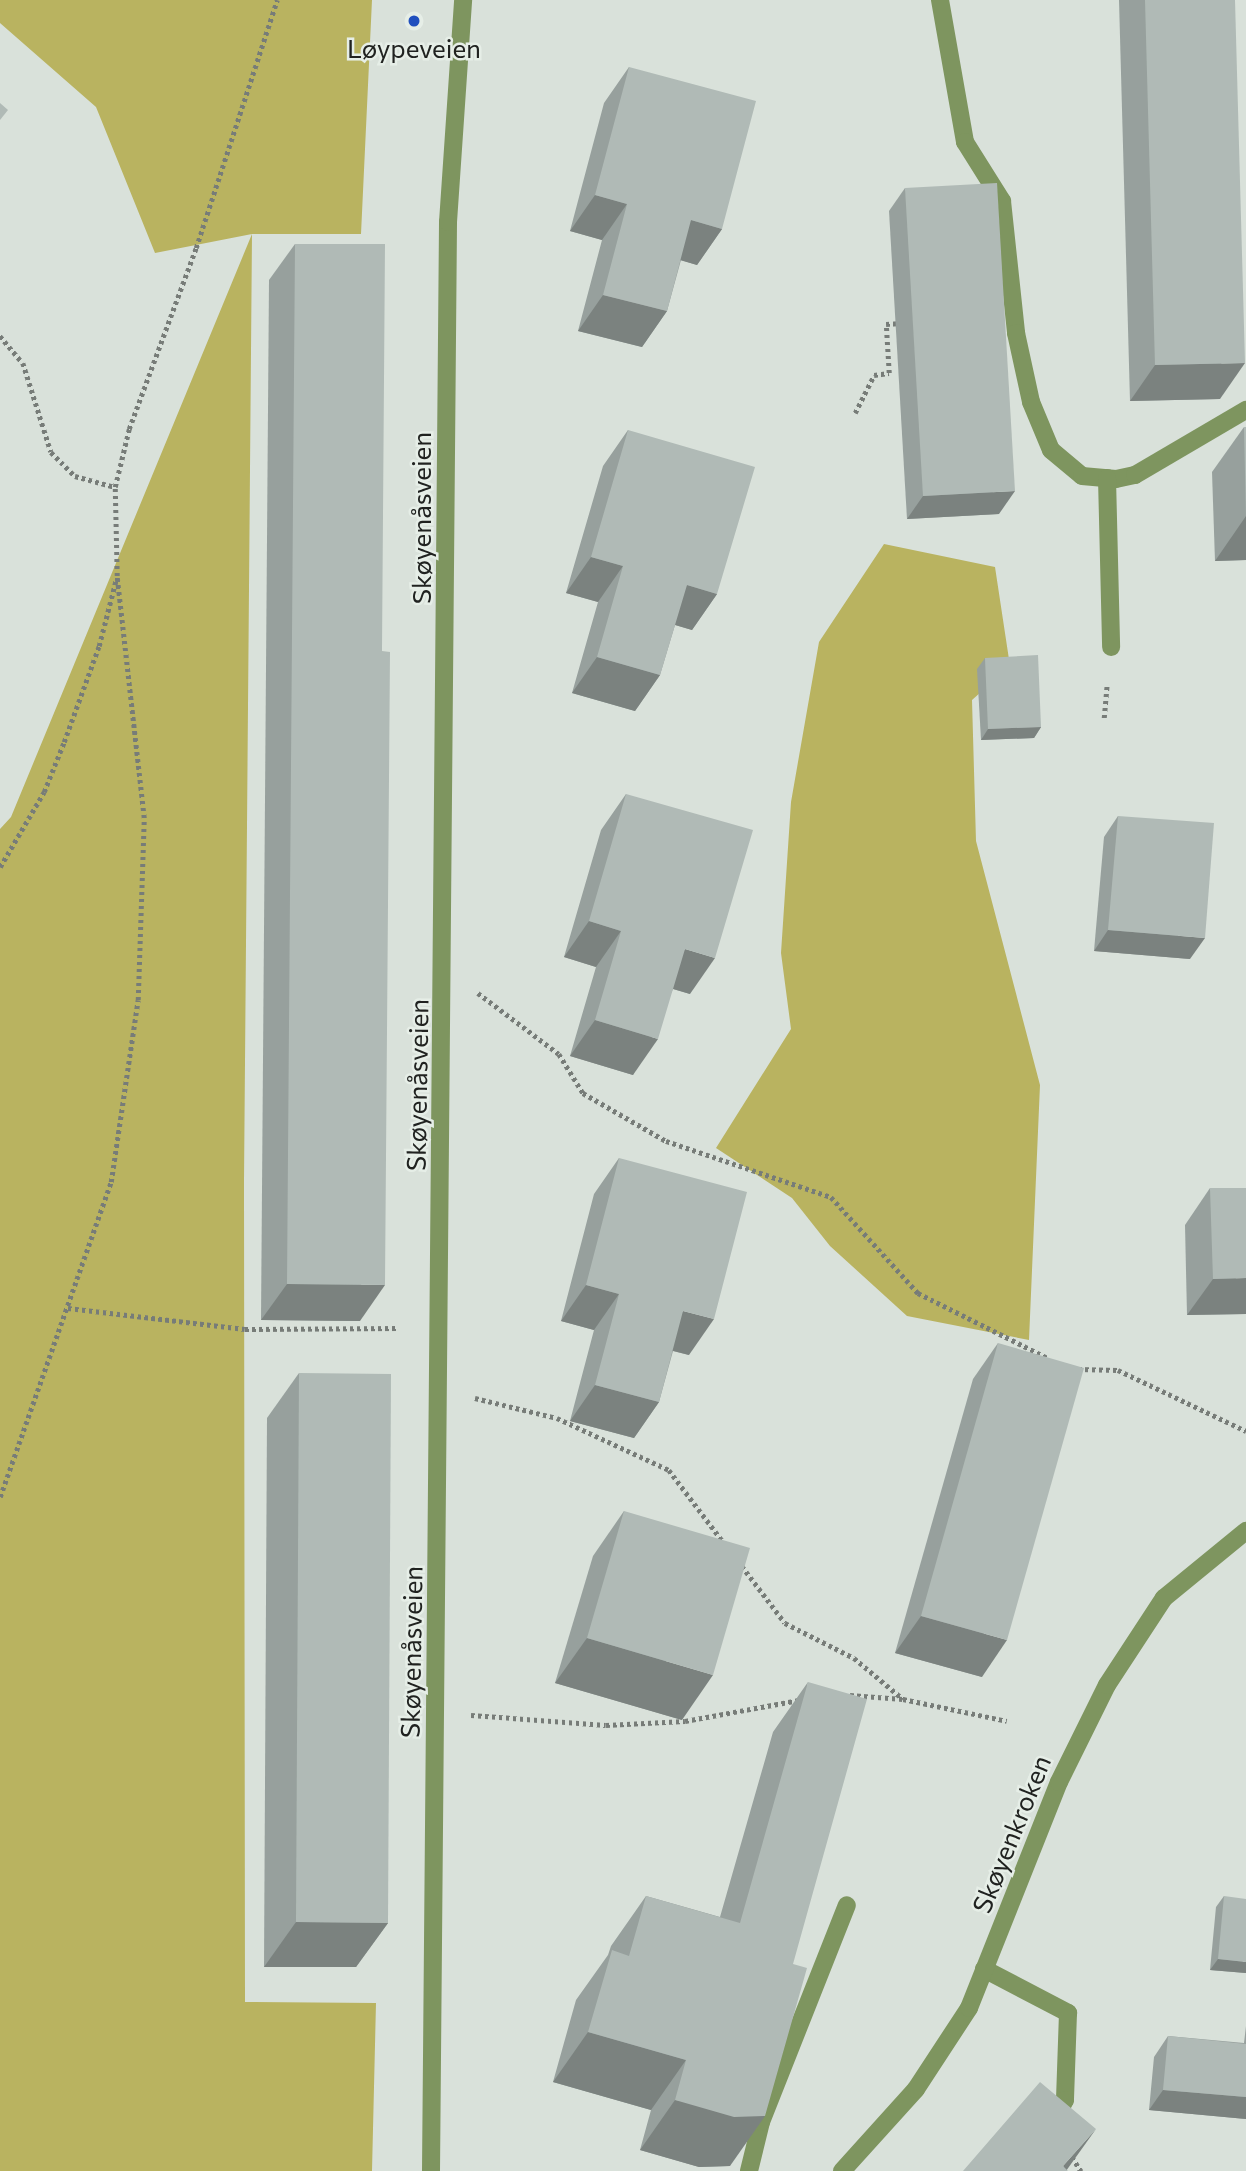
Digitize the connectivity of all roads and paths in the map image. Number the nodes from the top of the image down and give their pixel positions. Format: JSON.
{"nodes":[{"id":1,"x":277,"y":0,"type":"edge"},
{"id":2,"x":463,"y":0,"type":"edge"},
{"id":3,"x":940,"y":0,"type":"edge"},
{"id":4,"x":914,"y":323,"type":"edge"},
{"id":5,"x":0,"y":336,"type":"edge"},
{"id":6,"x":1246,"y":410,"type":"edge"},
{"id":7,"x":855,"y":413,"type":"dead end"},
{"id":8,"x":1107,"y":478,"type":"junction"},
{"id":9,"x":115,"y":487,"type":"junction"},
{"id":10,"x":117,"y":576,"type":"junction"},
{"id":11,"x":1111,"y":647,"type":"dead end"},
{"id":12,"x":0,"y":867,"type":"edge"},
{"id":13,"x":444,"y":968,"type":"junction"},
{"id":14,"x":68,"y":1308,"type":"junction"},
{"id":15,"x":400,"y":1328,"type":"dead end"},
{"id":16,"x":1059,"y":1363,"type":"edge"},
{"id":17,"x":1071,"y":1369,"type":"edge"},
{"id":18,"x":440,"y":1390,"type":"junction"},
{"id":19,"x":1246,"y":1431,"type":"edge"},
{"id":20,"x":0,"y":1497,"type":"edge"},
{"id":21,"x":1246,"y":1531,"type":"edge"},
{"id":22,"x":731,"y":1552,"type":"edge"},
{"id":23,"x":739,"y":1562,"type":"edge"},
{"id":24,"x":845,"y":1696,"type":"edge"},
{"id":25,"x":809,"y":1699,"type":"edge"},
{"id":26,"x":903,"y":1699,"type":"junction"},
{"id":27,"x":436,"y":1712,"type":"junction"},
{"id":28,"x":1007,"y":1721,"type":"dead end"},
{"id":29,"x":847,"y":1905,"type":"dead end"},
{"id":30,"x":984,"y":1969,"type":"junction"},
{"id":31,"x":1053,"y":2126,"type":"edge"},
{"id":32,"x":431,"y":2171,"type":"edge"},
{"id":33,"x":749,"y":2171,"type":"edge"},
{"id":34,"x":842,"y":2171,"type":"edge"}],
"edges":[{"from":1,"to":9,"type":"path"},
{"from":2,"to":13,"type":"street","name":"Skøyenåsveien"},
{"from":3,"to":8,"type":"street"},
{"from":4,"to":7,"type":"path"},
{"from":5,"to":9,"type":"path"},
{"from":6,"to":8,"type":"street"},
{"from":8,"to":11,"type":"street"},
{"from":9,"to":10,"type":"path"},
{"from":10,"to":12,"type":"path"},
{"from":10,"to":14,"type":"path"},
{"from":13,"to":16,"type":"path"},
{"from":13,"to":18,"type":"street","name":"Skøyenåsveien"},
{"from":14,"to":15,"type":"path"},
{"from":14,"to":20,"type":"path"},
{"from":17,"to":19,"type":"path"},
{"from":18,"to":22,"type":"path"},
{"from":18,"to":27,"type":"street","name":"Skøyenåsveien"},
{"from":21,"to":30,"type":"street","name":"Skøyenkroken"},
{"from":23,"to":26,"type":"path"},
{"from":24,"to":26,"type":"path"},
{"from":25,"to":27,"type":"path"},
{"from":26,"to":28,"type":"path"},
{"from":27,"to":32,"type":"street","name":"Skøyenåsveien"},
{"from":29,"to":33,"type":"street"},
{"from":30,"to":31,"type":"street"},
{"from":30,"to":34,"type":"street","name":"Skøyenkroken"}]}
